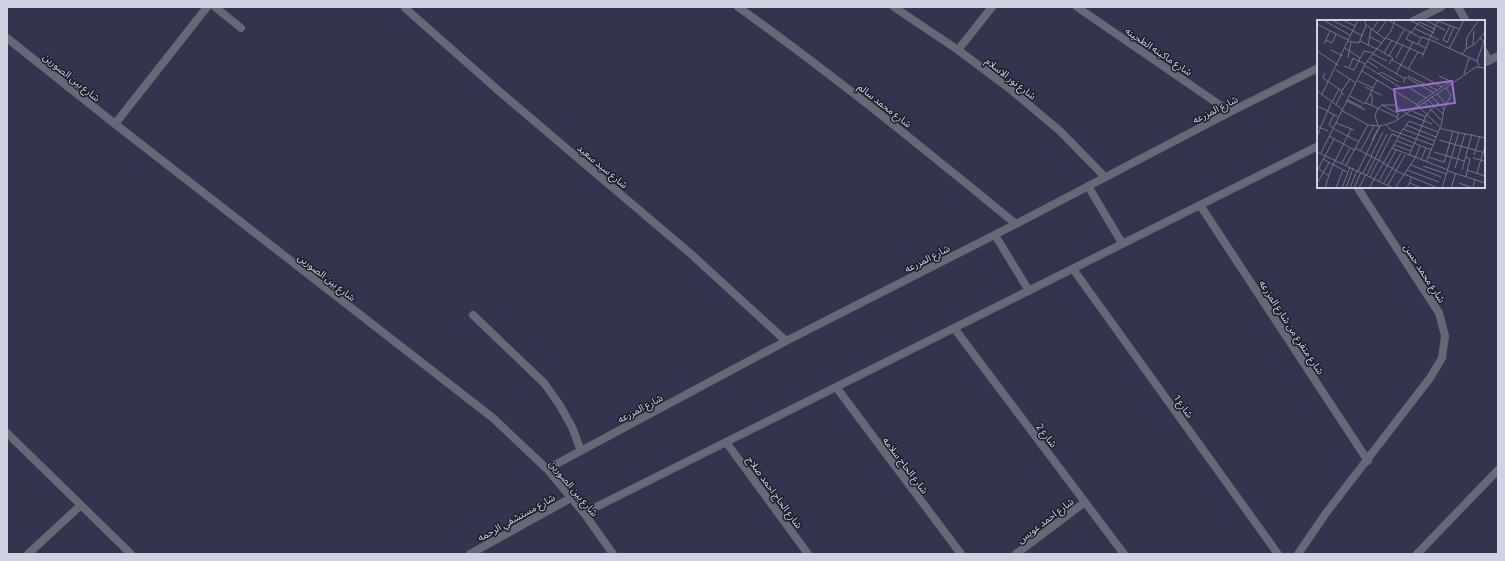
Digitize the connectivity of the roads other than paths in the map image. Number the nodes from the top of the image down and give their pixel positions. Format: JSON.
{"nodes":[{"id":1,"x":207,"y":7,"type":"edge"},
{"id":2,"x":215,"y":7,"type":"edge"},
{"id":3,"x":738,"y":7,"type":"edge"},
{"id":4,"x":894,"y":7,"type":"edge"},
{"id":5,"x":992,"y":7,"type":"edge"},
{"id":6,"x":1077,"y":7,"type":"edge"},
{"id":7,"x":1442,"y":7,"type":"edge"},
{"id":8,"x":1458,"y":7,"type":"edge"},
{"id":9,"x":405,"y":8,"type":"dead end"},
{"id":10,"x":1415,"y":20,"type":"edge"},
{"id":11,"x":1465,"y":20,"type":"edge"},
{"id":12,"x":241,"y":28,"type":"dead end"},
{"id":13,"x":7,"y":38,"type":"edge"},
{"id":14,"x":958,"y":50,"type":"junction"},
{"id":15,"x":1498,"y":56,"type":"edge"},
{"id":16,"x":1486,"y":62,"type":"edge"},
{"id":17,"x":1317,"y":68,"type":"edge"},
{"id":18,"x":1230,"y":112,"type":"junction"},
{"id":19,"x":115,"y":124,"type":"junction"},
{"id":20,"x":1317,"y":146,"type":"edge"},
{"id":21,"x":1105,"y":177,"type":"junction"},
{"id":22,"x":1088,"y":186,"type":"junction"},
{"id":23,"x":1358,"y":188,"type":"edge"},
{"id":24,"x":1200,"y":205,"type":"junction"},
{"id":25,"x":1016,"y":224,"type":"junction"},
{"id":26,"x":995,"y":235,"type":"junction"},
{"id":27,"x":1122,"y":243,"type":"junction"},
{"id":28,"x":1073,"y":269,"type":"junction"},
{"id":29,"x":1029,"y":291,"type":"junction"},
{"id":30,"x":473,"y":315,"type":"dead end"},
{"id":31,"x":954,"y":328,"type":"junction"},
{"id":32,"x":786,"y":341,"type":"junction"},
{"id":33,"x":836,"y":387,"type":"junction"},
{"id":34,"x":7,"y":433,"type":"edge"},
{"id":35,"x":726,"y":442,"type":"junction"},
{"id":36,"x":581,"y":451,"type":"junction"},
{"id":37,"x":1368,"y":461,"type":"junction"},
{"id":38,"x":547,"y":469,"type":"junction"},
{"id":39,"x":1498,"y":470,"type":"edge"},
{"id":40,"x":571,"y":498,"type":"junction"},
{"id":41,"x":1085,"y":502,"type":"junction"},
{"id":42,"x":80,"y":505,"type":"junction"},
{"id":43,"x":584,"y":513,"type":"junction"},
{"id":44,"x":28,"y":554,"type":"edge"},
{"id":45,"x":131,"y":554,"type":"edge"},
{"id":46,"x":470,"y":554,"type":"edge"},
{"id":47,"x":613,"y":554,"type":"edge"},
{"id":48,"x":808,"y":554,"type":"edge"},
{"id":49,"x":961,"y":554,"type":"edge"},
{"id":50,"x":1016,"y":554,"type":"edge"},
{"id":51,"x":1124,"y":554,"type":"edge"},
{"id":52,"x":1278,"y":554,"type":"edge"},
{"id":53,"x":1298,"y":554,"type":"edge"},
{"id":54,"x":1416,"y":554,"type":"edge"}],
"edges":[{"from":1,"to":19,"type":"street"},
{"from":2,"to":12,"type":"street"},
{"from":3,"to":25,"type":"street","name":"شارع محمد سالم"},
{"from":4,"to":14,"type":"street","name":"شارع نور الاسلام"},
{"from":5,"to":14,"type":"street"},
{"from":6,"to":18,"type":"street","name":"شارع ماكينه الطحينه"},
{"from":7,"to":10,"type":"street"},
{"from":8,"to":11,"type":"street"},
{"from":9,"to":32,"type":"street","name":"شارع سيد سعيد"},
{"from":13,"to":19,"type":"street","name":"شارع بين الصورين"},
{"from":14,"to":21,"type":"street","name":"شارع نور الاسلام"},
{"from":15,"to":16,"type":"street"},
{"from":17,"to":18,"type":"street","name":"شارع المزرعه"},
{"from":18,"to":21,"type":"street","name":"شارع المزرعه"},
{"from":19,"to":38,"type":"street","name":"شارع بين الصورين"},
{"from":20,"to":24,"type":"street"},
{"from":21,"to":22,"type":"street","name":"شارع المزرعه"},
{"from":22,"to":25,"type":"street","name":"شارع المزرعه"},
{"from":22,"to":27,"type":"street"},
{"from":23,"to":37,"type":"street","name":"شارع محمد حسن"},
{"from":24,"to":27,"type":"street"},
{"from":24,"to":37,"type":"street","name":"شارع متفرع من شارع المزرعه"},
{"from":25,"to":26,"type":"street","name":"شارع المزرعه"},
{"from":26,"to":29,"type":"street"},
{"from":26,"to":32,"type":"street","name":"شارع المزرعه"},
{"from":27,"to":28,"type":"street"},
{"from":28,"to":29,"type":"street"},
{"from":28,"to":52,"type":"street","name":"شارع 1"},
{"from":29,"to":31,"type":"street"},
{"from":30,"to":36,"type":"street"},
{"from":31,"to":33,"type":"street"},
{"from":31,"to":41,"type":"street","name":"شارع 2"},
{"from":32,"to":36,"type":"street","name":"شارع المزرعه"},
{"from":33,"to":35,"type":"street"},
{"from":33,"to":49,"type":"street","name":"شارع الحاج سلامه"},
{"from":34,"to":42,"type":"street"},
{"from":35,"to":43,"type":"street"},
{"from":35,"to":48,"type":"street","name":"شارع الحاج احمد صلاح"},
{"from":36,"to":38,"type":"street","name":"شارع المزرعه"},
{"from":37,"to":53,"type":"street","name":"شارع محمد حسن"},
{"from":38,"to":40,"type":"street","name":"شارع بين الصورين"},
{"from":39,"to":54,"type":"street"},
{"from":40,"to":43,"type":"street","name":"شارع بين الصورين"},
{"from":40,"to":46,"type":"street","name":"شارع مستشفي الرحمه"},
{"from":41,"to":50,"type":"street","name":"شارع احمد عويس"},
{"from":41,"to":51,"type":"street","name":"شارع 2"},
{"from":42,"to":44,"type":"street"},
{"from":42,"to":45,"type":"street"},
{"from":43,"to":47,"type":"street","name":"شارع بين الصورين"}]}
